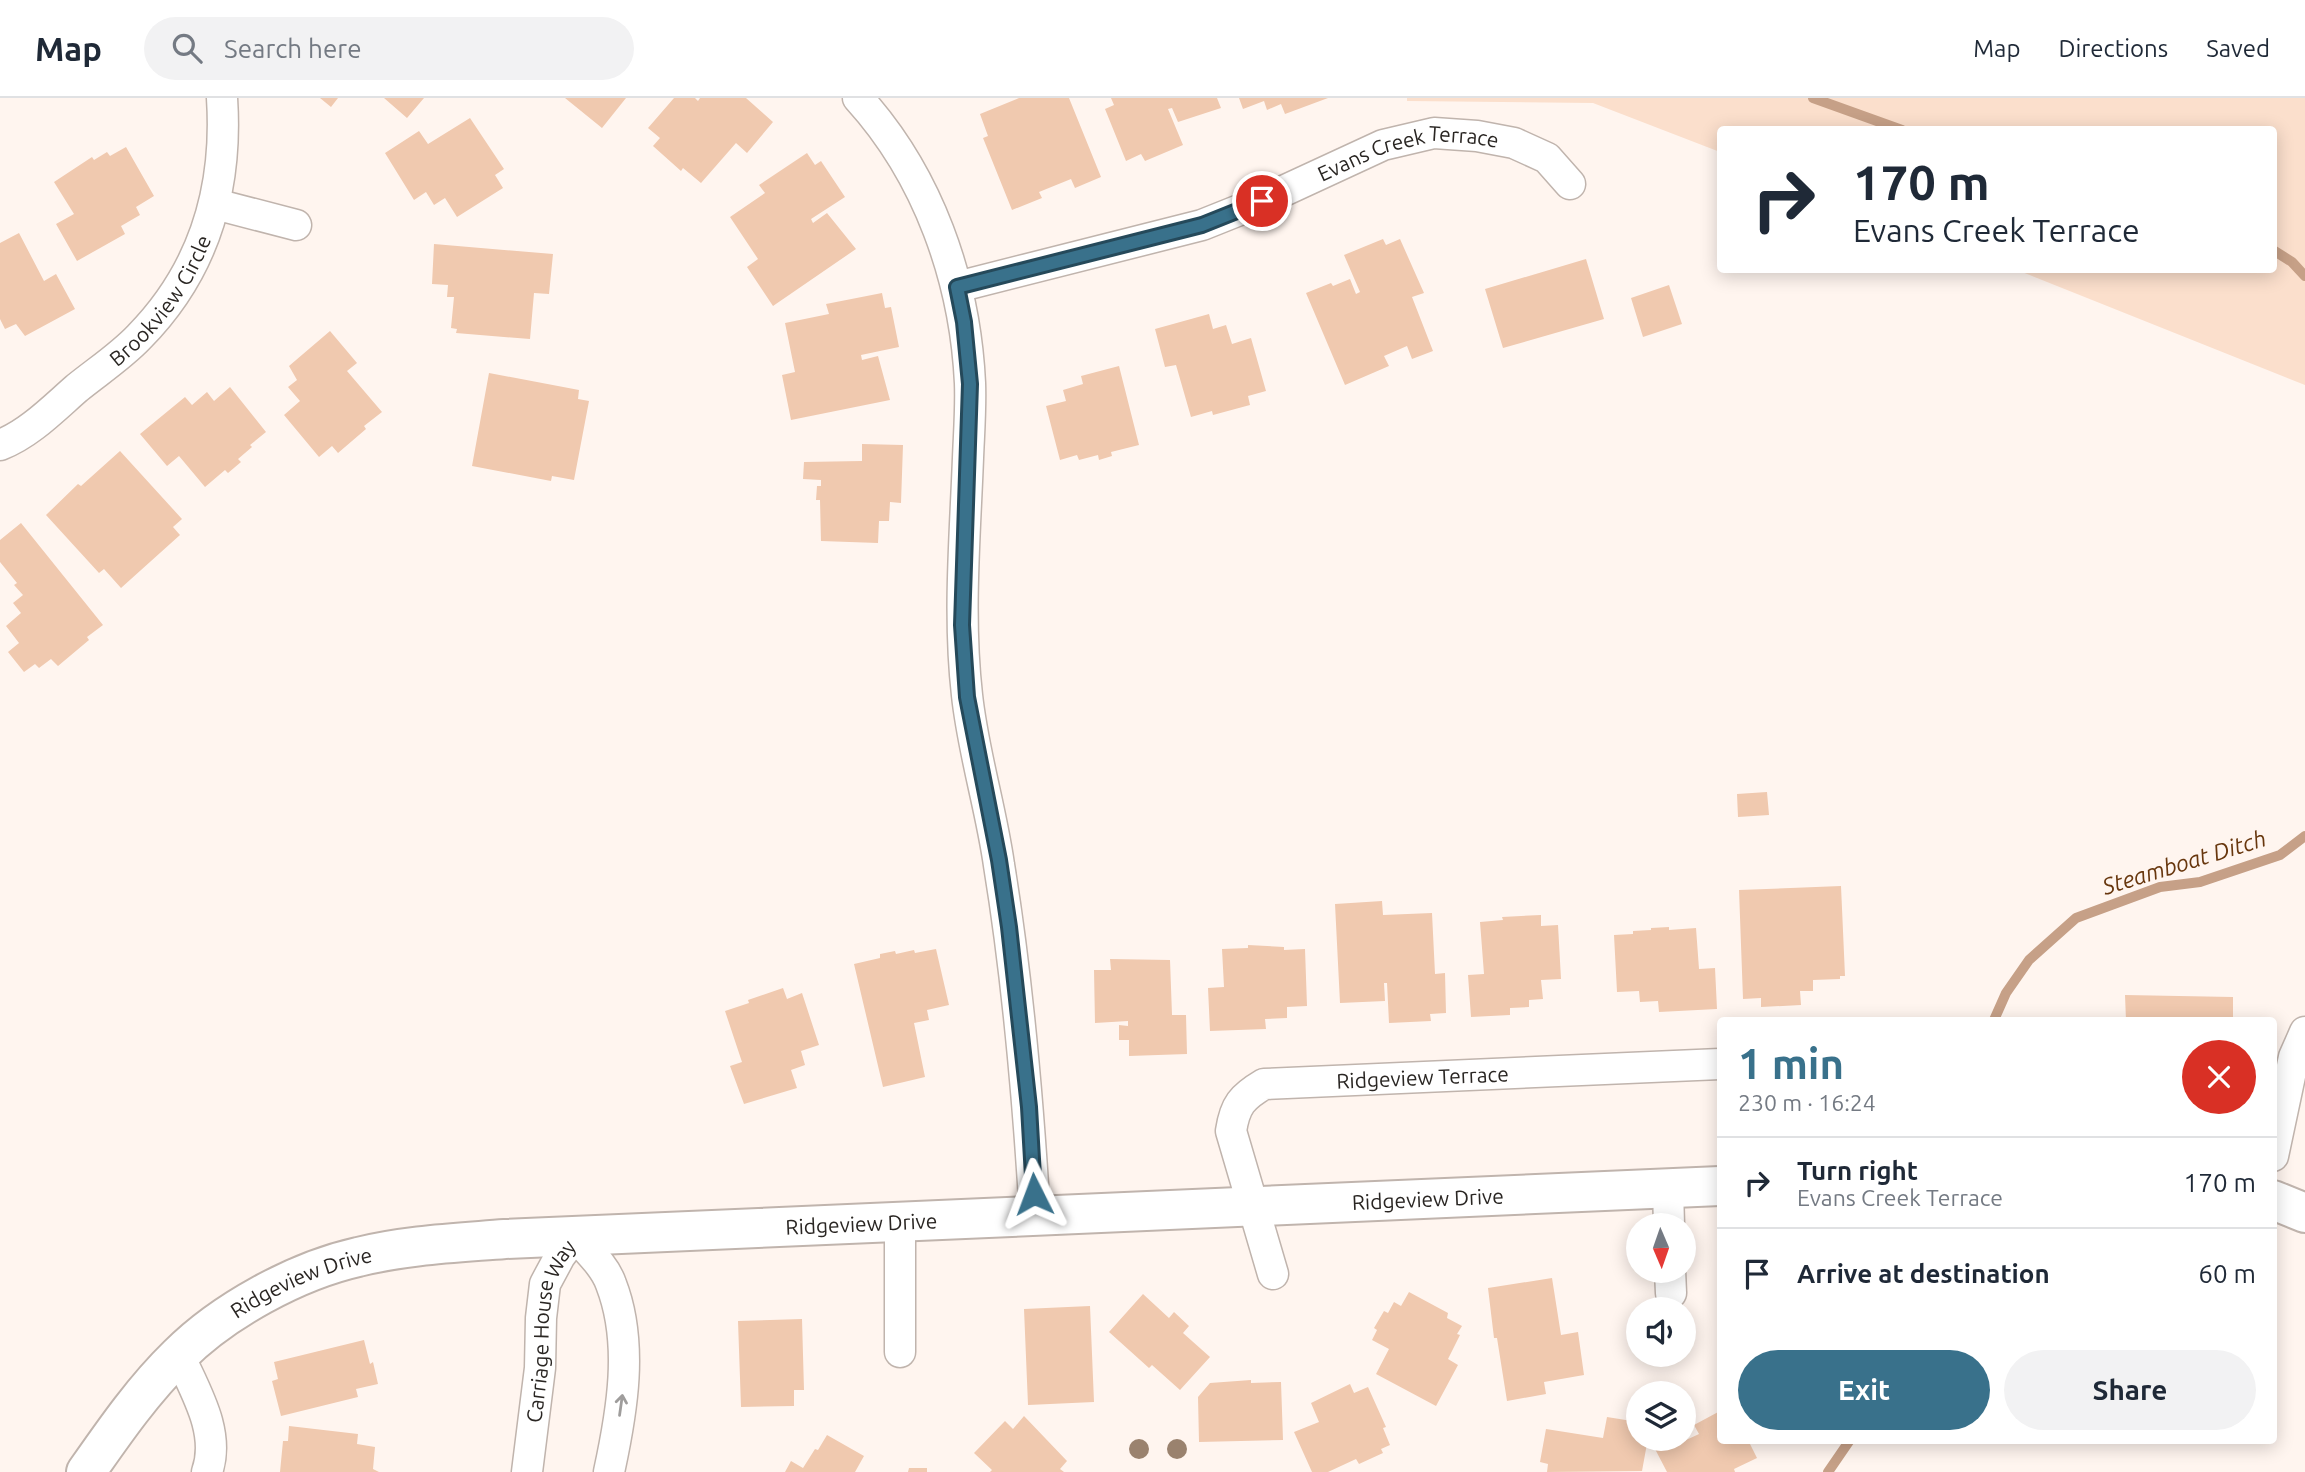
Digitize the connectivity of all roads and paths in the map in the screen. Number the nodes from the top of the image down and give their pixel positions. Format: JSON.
{"nodes":[{"id":1,"x":222,"y":98,"type":"edge"},
{"id":2,"x":858,"y":98,"type":"edge"},
{"id":3,"x":1570,"y":184,"type":"dead end"},
{"id":4,"x":215,"y":204,"type":"junction"},
{"id":5,"x":296,"y":225,"type":"dead end"},
{"id":6,"x":957,"y":287,"type":"junction"},
{"id":7,"x":0,"y":445,"type":"edge"},
{"id":8,"x":2305,"y":1032,"type":"edge"},
{"id":9,"x":1717,"y":1064,"type":"edge"},
{"id":10,"x":2277,"y":1137,"type":"edge"},
{"id":11,"x":1717,"y":1187,"type":"edge"},
{"id":12,"x":2277,"y":1202,"type":"edge"},
{"id":13,"x":1254,"y":1206,"type":"junction"},
{"id":14,"x":1668,"y":1207,"type":"edge"},
{"id":15,"x":2305,"y":1213,"type":"edge"},
{"id":16,"x":1035,"y":1216,"type":"junction"},
{"id":17,"x":900,"y":1222,"type":"junction"},
{"id":18,"x":575,"y":1236,"type":"junction"},
{"id":19,"x":1273,"y":1274,"type":"dead end"},
{"id":20,"x":900,"y":1352,"type":"dead end"},
{"id":21,"x":179,"y":1354,"type":"junction"},
{"id":22,"x":86,"y":1472,"type":"edge"},
{"id":23,"x":207,"y":1472,"type":"edge"},
{"id":24,"x":527,"y":1472,"type":"edge"},
{"id":25,"x":609,"y":1472,"type":"edge"}],
"edges":[{"from":1,"to":4,"type":"street","name":"Brookview Circle"},
{"from":2,"to":6,"type":"street"},
{"from":3,"to":6,"type":"street","name":"Evans Creek Terrace"},
{"from":4,"to":5,"type":"street"},
{"from":4,"to":7,"type":"street","name":"Brookview Circle"},
{"from":6,"to":16,"type":"street"},
{"from":8,"to":10,"type":"street"},
{"from":9,"to":13,"type":"street","name":"Ridgeview Terrace"},
{"from":11,"to":14,"type":"street","name":"Ridgeview Drive"},
{"from":12,"to":15,"type":"street"},
{"from":13,"to":14,"type":"street","name":"Ridgeview Drive"},
{"from":13,"to":16,"type":"street","name":"Ridgeview Drive"},
{"from":13,"to":19,"type":"street","name":"Ridgeview Terrace"},
{"from":16,"to":17,"type":"street","name":"Ridgeview Drive"},
{"from":17,"to":18,"type":"street","name":"Ridgeview Drive"},
{"from":17,"to":20,"type":"street"},
{"from":18,"to":21,"type":"street","name":"Ridgeview Drive"},
{"from":18,"to":24,"type":"street","name":"Carriage House Way"},
{"from":25,"to":18,"type":"street","name":"Carriage House Way","one_way":true},
{"from":21,"to":22,"type":"street","name":"Ridgeview Drive"},
{"from":21,"to":23,"type":"street"}]}
